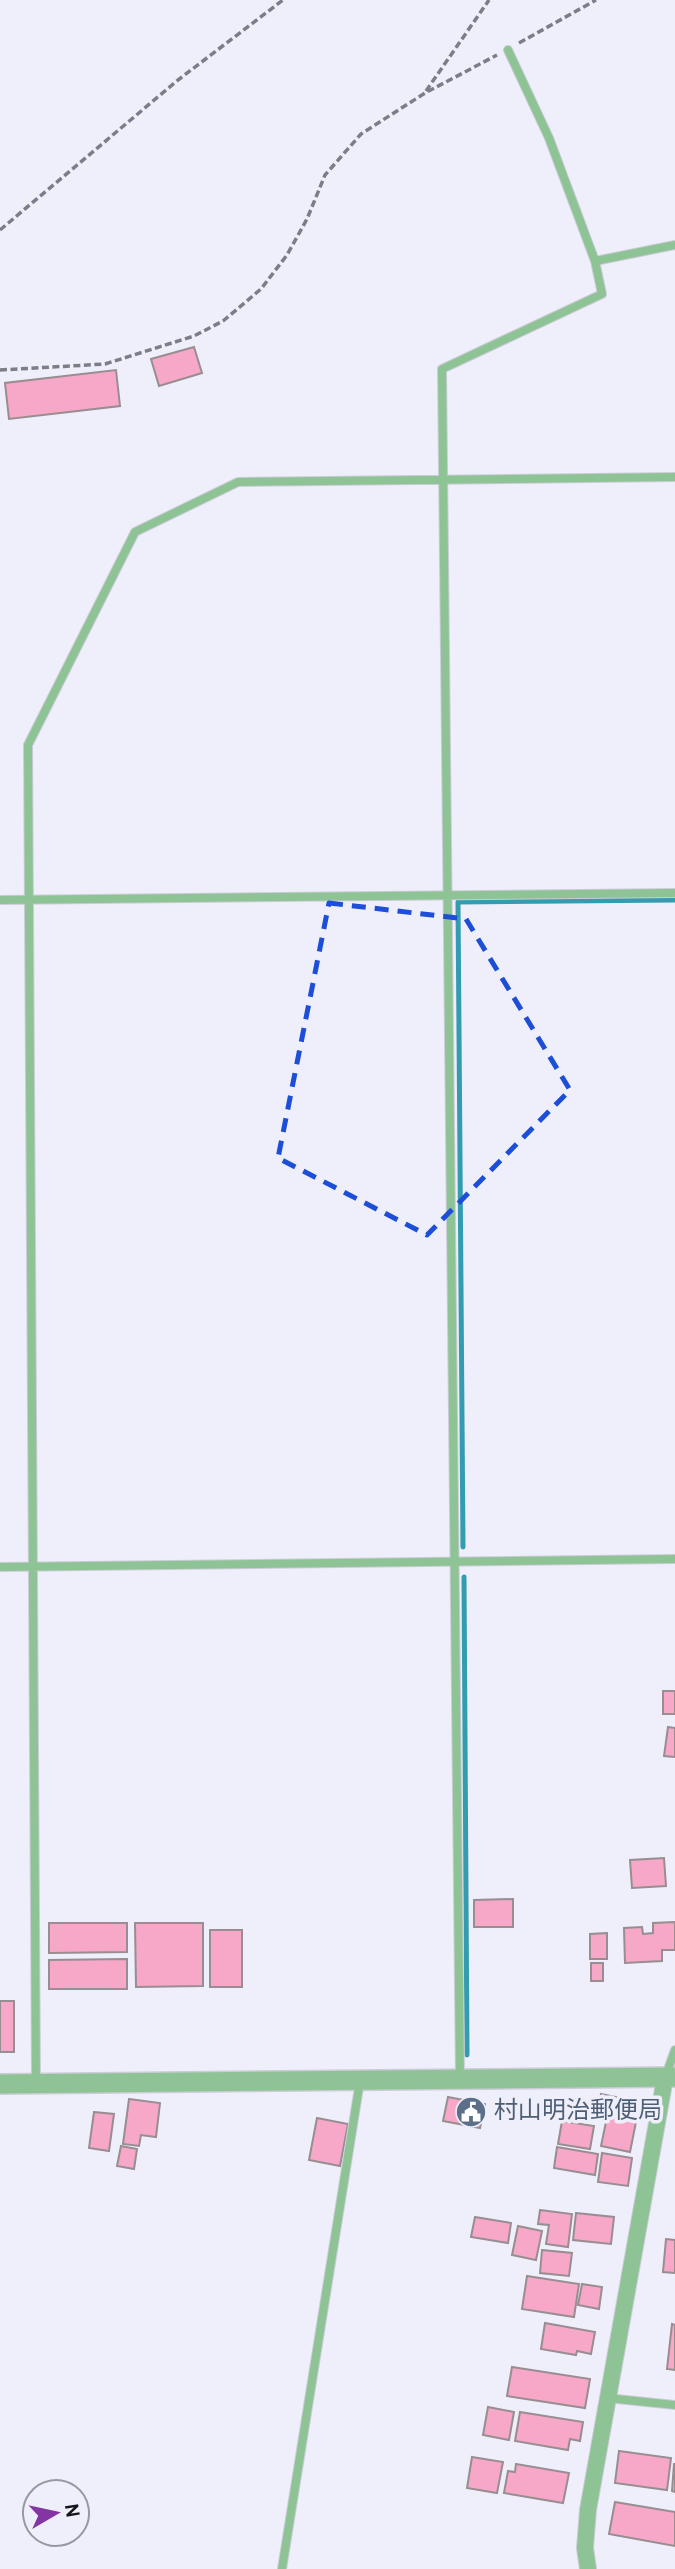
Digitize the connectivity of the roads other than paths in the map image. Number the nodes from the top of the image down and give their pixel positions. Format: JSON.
{"nodes":[{"id":1,"x":508,"y":50,"type":"dead end"},
{"id":2,"x":675,"y":245,"type":"edge"},
{"id":3,"x":594,"y":261,"type":"junction"},
{"id":4,"x":675,"y":477,"type":"edge"},
{"id":5,"x":443,"y":478,"type":"junction"},
{"id":6,"x":675,"y":893,"type":"edge"},
{"id":7,"x":447,"y":894,"type":"junction"},
{"id":8,"x":0,"y":900,"type":"edge"},
{"id":9,"x":27,"y":900,"type":"junction"},
{"id":10,"x":675,"y":1559,"type":"edge"},
{"id":11,"x":453,"y":1562,"type":"junction"},
{"id":12,"x":35,"y":1566,"type":"junction"},
{"id":13,"x":0,"y":1567,"type":"edge"},
{"id":14,"x":675,"y":2050,"type":"edge"},
{"id":15,"x":670,"y":2077,"type":"edge"},
{"id":16,"x":460,"y":2078,"type":"junction"},
{"id":17,"x":360,"y":2081,"type":"junction"},
{"id":18,"x":0,"y":2084,"type":"edge"},
{"id":19,"x":36,"y":2084,"type":"junction"},
{"id":20,"x":607,"y":2398,"type":"junction"},
{"id":21,"x":675,"y":2405,"type":"edge"},
{"id":22,"x":282,"y":2569,"type":"edge"},
{"id":23,"x":588,"y":2569,"type":"edge"}],
"edges":[{"from":1,"to":3,"type":"lane"},
{"from":2,"to":3,"type":"lane"},
{"from":3,"to":5,"type":"lane"},
{"from":4,"to":5,"type":"lane"},
{"from":5,"to":7,"type":"lane"},
{"from":5,"to":9,"type":"lane"},
{"from":6,"to":7,"type":"lane"},
{"from":7,"to":9,"type":"lane"},
{"from":7,"to":11,"type":"lane"},
{"from":8,"to":9,"type":"lane"},
{"from":9,"to":12,"type":"lane"},
{"from":10,"to":11,"type":"lane"},
{"from":11,"to":12,"type":"lane"},
{"from":11,"to":16,"type":"lane"},
{"from":12,"to":13,"type":"lane"},
{"from":12,"to":19,"type":"lane"},
{"from":14,"to":15,"type":"lane"},
{"from":15,"to":16,"type":"street"},
{"from":15,"to":20,"type":"street"},
{"from":16,"to":17,"type":"street"},
{"from":17,"to":19,"type":"street"},
{"from":17,"to":22,"type":"lane"},
{"from":18,"to":19,"type":"street"},
{"from":20,"to":21,"type":"lane"},
{"from":20,"to":23,"type":"street"}]}
